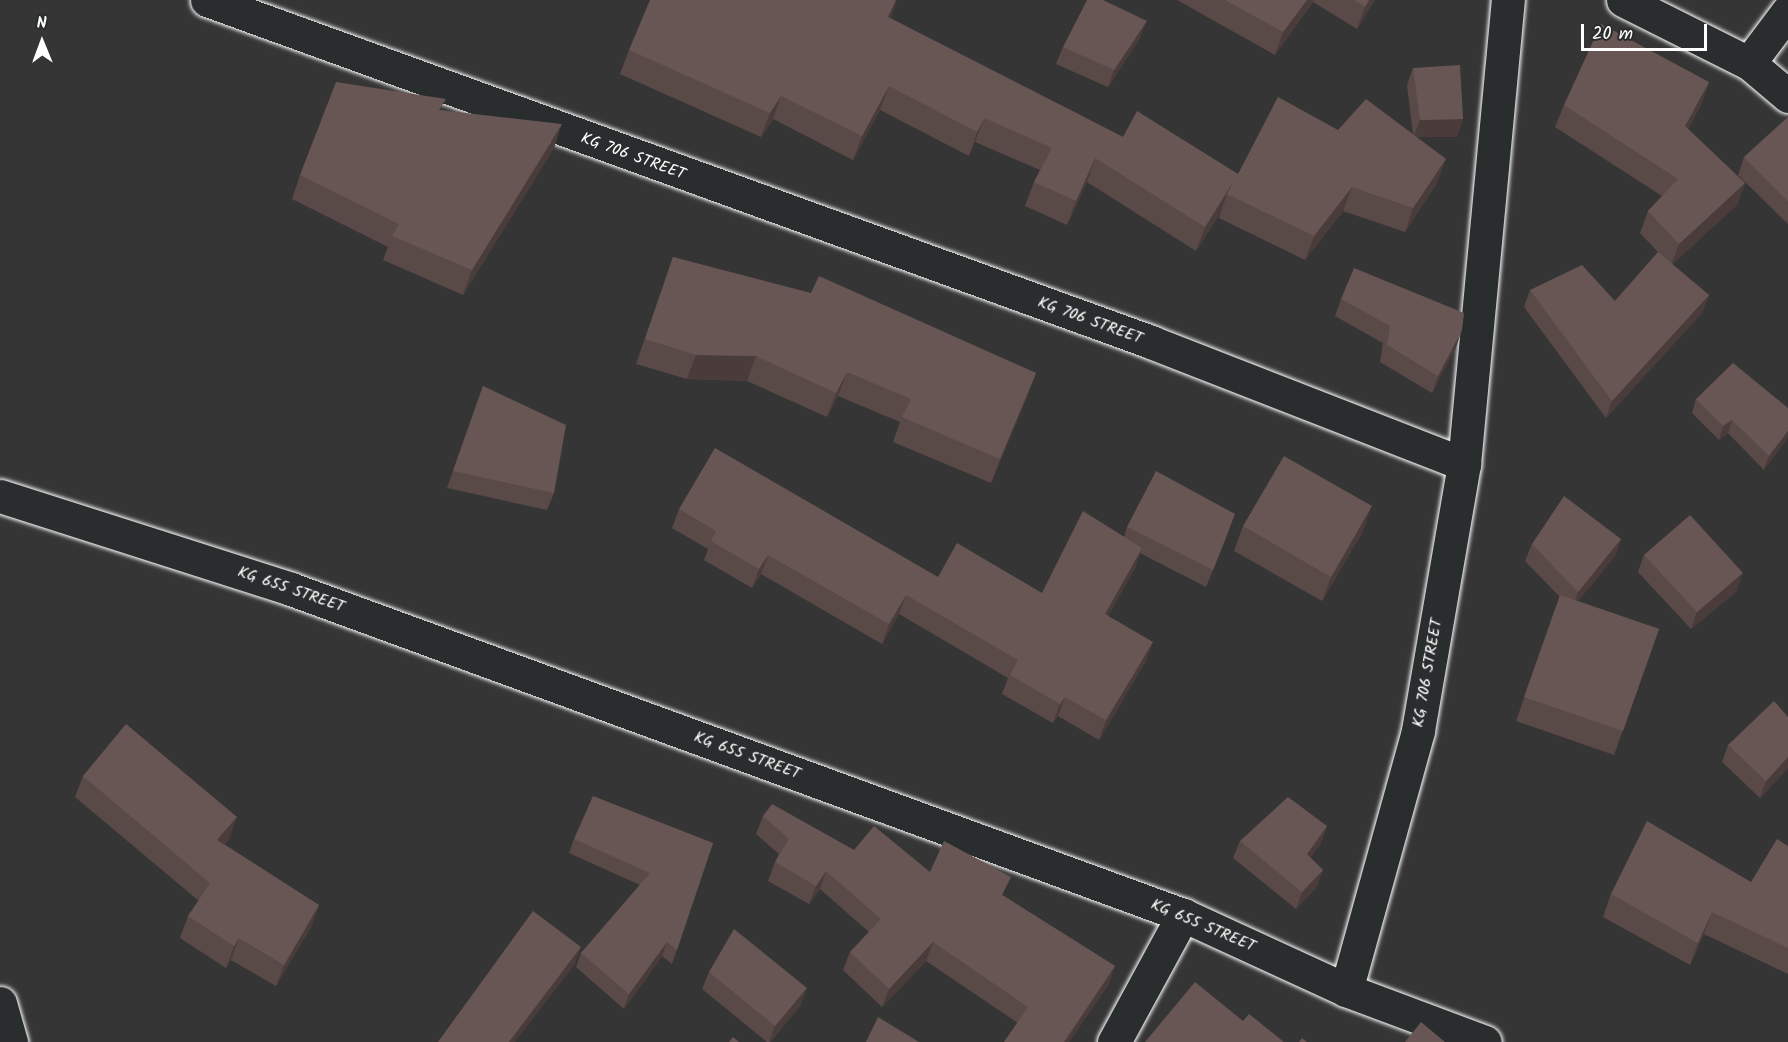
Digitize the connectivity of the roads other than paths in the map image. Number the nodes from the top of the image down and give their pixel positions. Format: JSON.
{"nodes":[{"id":1,"x":207,"y":0,"type":"edge"},
{"id":2,"x":1508,"y":0,"type":"edge"},
{"id":3,"x":1623,"y":0,"type":"edge"},
{"id":4,"x":1788,"y":11,"type":"edge"},
{"id":5,"x":1749,"y":63,"type":"junction"},
{"id":6,"x":1788,"y":96,"type":"edge"},
{"id":7,"x":1464,"y":464,"type":"junction"},
{"id":8,"x":0,"y":496,"type":"edge"},
{"id":9,"x":1184,"y":915,"type":"junction"},
{"id":10,"x":1346,"y":990,"type":"junction"},
{"id":11,"x":0,"y":1003,"type":"edge"},
{"id":12,"x":11,"y":1042,"type":"edge"},
{"id":13,"x":1114,"y":1042,"type":"edge"},
{"id":14,"x":1485,"y":1042,"type":"edge"}],
"edges":[{"from":1,"to":7,"type":"street","name":"KG 706 STREET"},
{"from":2,"to":7,"type":"street"},
{"from":3,"to":5,"type":"street"},
{"from":4,"to":5,"type":"street"},
{"from":5,"to":6,"type":"street"},
{"from":7,"to":10,"type":"street","name":"KG 706 STREET"},
{"from":8,"to":9,"type":"street","name":"KG 655 STREET"},
{"from":9,"to":10,"type":"street","name":"KG 655 STREET"},
{"from":9,"to":13,"type":"street"},
{"from":10,"to":14,"type":"street","name":"KG 655 STREET"},
{"from":11,"to":12,"type":"street"}]}
